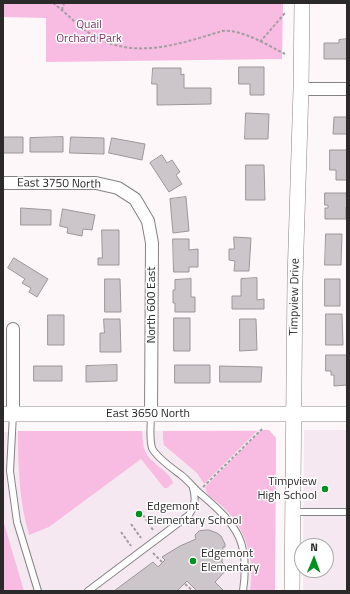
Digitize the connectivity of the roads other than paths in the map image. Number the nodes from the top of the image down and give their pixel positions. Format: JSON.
{"nodes":[{"id":1,"x":302,"y":3,"type":"edge"},
{"id":2,"x":301,"y":89,"type":"junction"},
{"id":3,"x":347,"y":89,"type":"edge"},
{"id":4,"x":3,"y":183,"type":"edge"},
{"id":5,"x":135,"y":199,"type":"joint"},
{"id":6,"x":13,"y":330,"type":"dead end"},
{"id":7,"x":294,"y":413,"type":"junction"},
{"id":8,"x":8,"y":414,"type":"edge"},
{"id":9,"x":151,"y":414,"type":"junction"},
{"id":10,"x":347,"y":414,"type":"edge"},
{"id":11,"x":193,"y":488,"type":"junction"},
{"id":12,"x":293,"y":512,"type":"junction"},
{"id":13,"x":347,"y":512,"type":"edge"},
{"id":14,"x":38,"y":591,"type":"edge"},
{"id":15,"x":88,"y":591,"type":"edge"},
{"id":16,"x":243,"y":591,"type":"edge"},
{"id":17,"x":292,"y":591,"type":"edge"}],
"edges":[{"from":1,"to":2,"type":"street","name":"Timpview Drive"},
{"from":2,"to":3,"type":"street"},
{"from":2,"to":7,"type":"street","name":"Timpview Drive"},
{"from":4,"to":5,"type":"street","name":"East 3750 North"},
{"from":5,"to":9,"type":"street","name":"North 600 East"},
{"from":6,"to":8,"type":"street"},
{"from":7,"to":9,"type":"street","name":"East 3650 North"},
{"from":7,"to":10,"type":"street","name":"East 3650 North"},
{"from":7,"to":12,"type":"street","name":"Timpview Drive"},
{"from":8,"to":9,"type":"street","name":"East 3650 North"},
{"from":8,"to":14,"type":"lane"},
{"from":9,"to":11,"type":"lane"},
{"from":11,"to":15,"type":"lane"},
{"from":11,"to":16,"type":"lane"},
{"from":12,"to":13,"type":"lane"},
{"from":12,"to":17,"type":"street","name":"Timpview Drive"}]}
